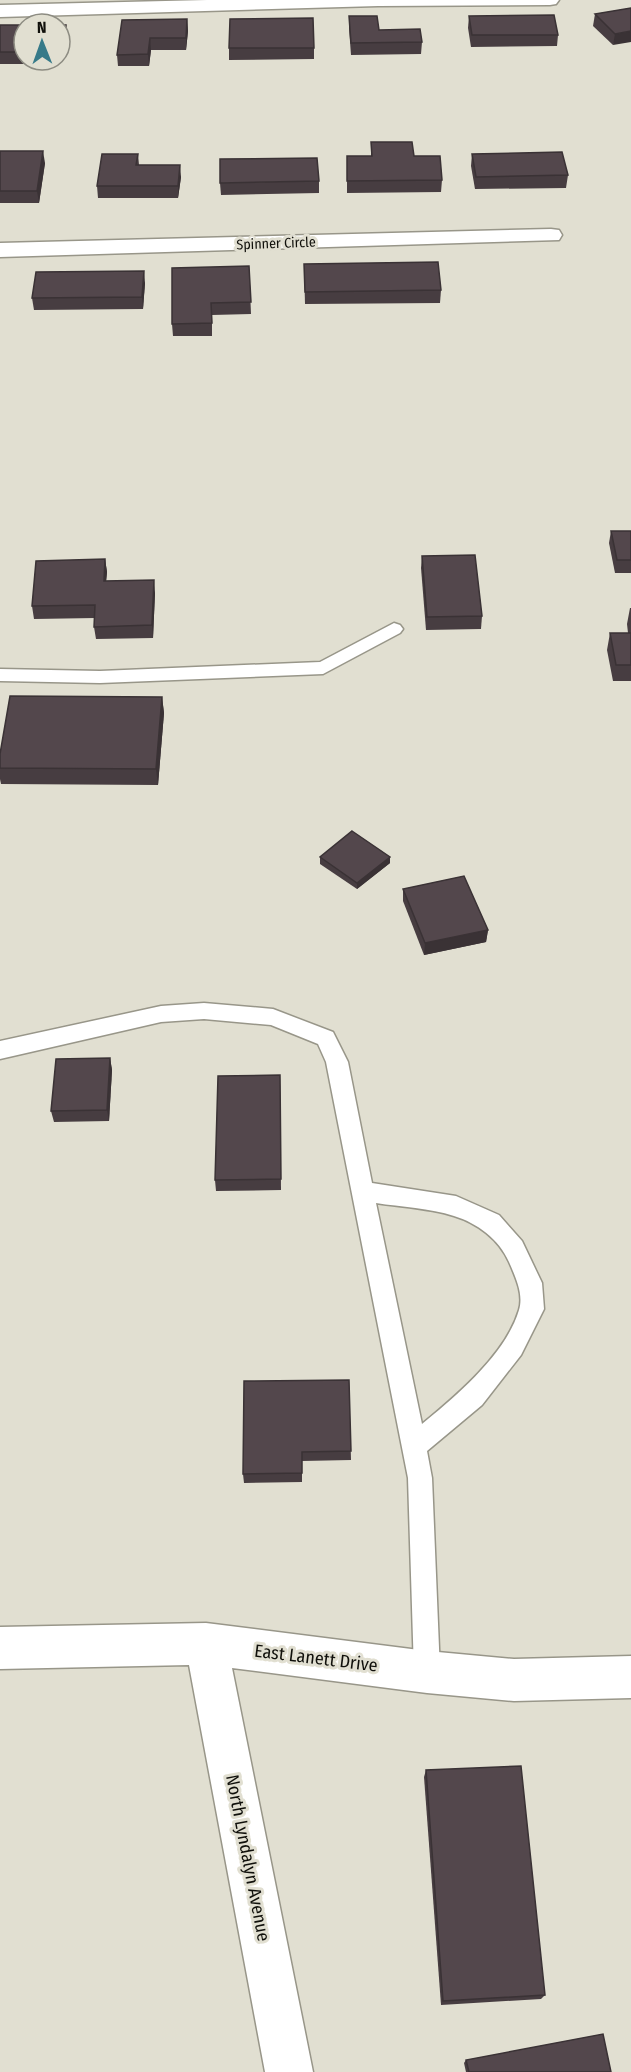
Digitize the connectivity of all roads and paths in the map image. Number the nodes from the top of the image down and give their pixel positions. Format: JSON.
{"nodes":[{"id":1,"x":378,"y":0,"type":"edge"},
{"id":2,"x":550,"y":0,"type":"edge"},
{"id":3,"x":0,"y":11,"type":"edge"},
{"id":4,"x":551,"y":235,"type":"dead end"},
{"id":5,"x":0,"y":250,"type":"edge"},
{"id":6,"x":394,"y":629,"type":"dead end"},
{"id":7,"x":0,"y":675,"type":"edge"},
{"id":8,"x":0,"y":1050,"type":"edge"},
{"id":9,"x":363,"y":1191,"type":"junction"},
{"id":10,"x":414,"y":1446,"type":"junction"},
{"id":11,"x":206,"y":1644,"type":"junction"},
{"id":12,"x":0,"y":1648,"type":"edge"},
{"id":13,"x":427,"y":1672,"type":"junction"},
{"id":14,"x":631,"y":1677,"type":"edge"},
{"id":15,"x":289,"y":2072,"type":"edge"}],
"edges":[{"from":1,"to":2,"type":"street"},
{"from":1,"to":3,"type":"street"},
{"from":4,"to":5,"type":"street","name":"Spinner Circle"},
{"from":6,"to":7,"type":"lane"},
{"from":8,"to":9,"type":"lane"},
{"from":9,"to":10,"type":"lane"},
{"from":9,"to":10,"type":"lane"},
{"from":10,"to":13,"type":"lane"},
{"from":11,"to":12,"type":"street","name":"East Lanett Drive"},
{"from":11,"to":13,"type":"street","name":"East Lanett Drive"},
{"from":11,"to":15,"type":"street","name":"North Lyndalyn Avenue"},
{"from":13,"to":14,"type":"street","name":"East Lanett Drive"}]}
